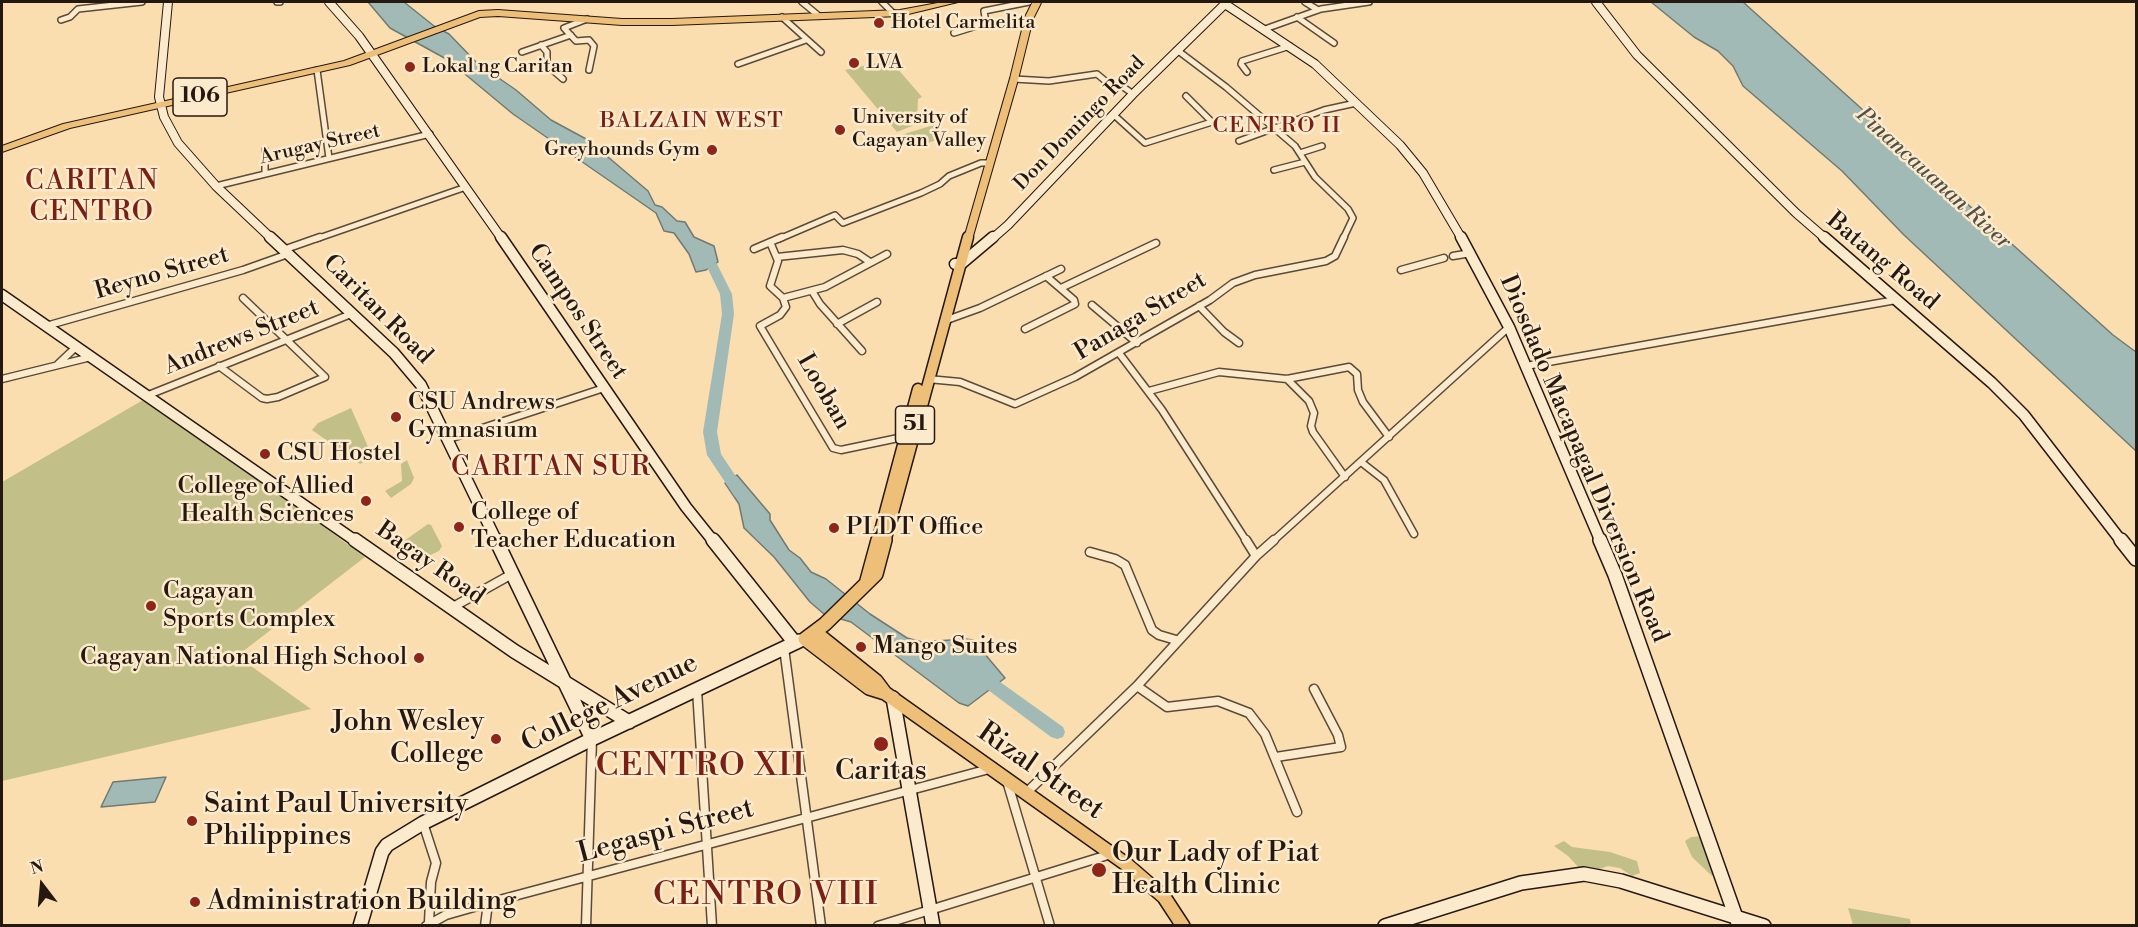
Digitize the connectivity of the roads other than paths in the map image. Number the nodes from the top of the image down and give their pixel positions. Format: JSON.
{"nodes":[{"id":1,"x":142,"y":2,"type":"edge"},
{"id":2,"x":168,"y":2,"type":"edge"},
{"id":3,"x":329,"y":2,"type":"edge"},
{"id":4,"x":802,"y":2,"type":"edge"},
{"id":5,"x":882,"y":2,"type":"edge"},
{"id":6,"x":954,"y":2,"type":"edge"},
{"id":7,"x":1029,"y":2,"type":"edge"},
{"id":8,"x":1037,"y":2,"type":"edge"},
{"id":9,"x":1305,"y":2,"type":"edge"},
{"id":10,"x":1369,"y":2,"type":"edge"},
{"id":11,"x":1596,"y":2,"type":"edge"},
{"id":12,"x":1226,"y":3,"type":"edge"},
{"id":13,"x":1318,"y":10,"type":"junction"},
{"id":14,"x":894,"y":14,"type":"junction"},
{"id":15,"x":819,"y":16,"type":"junction"},
{"id":16,"x":782,"y":17,"type":"junction"},
{"id":17,"x":1297,"y":17,"type":"junction"},
{"id":18,"x":588,"y":19,"type":"junction"},
{"id":19,"x":61,"y":20,"type":"dead end"},
{"id":20,"x":1265,"y":29,"type":"junction"},
{"id":21,"x":954,"y":33,"type":"dead end"},
{"id":22,"x":570,"y":35,"type":"junction"},
{"id":23,"x":806,"y":40,"type":"junction"},
{"id":24,"x":1334,"y":43,"type":"dead end"},
{"id":25,"x":541,"y":45,"type":"junction"},
{"id":26,"x":1290,"y":46,"type":"junction"},
{"id":27,"x":1177,"y":50,"type":"junction"},
{"id":28,"x":522,"y":52,"type":"dead end"},
{"id":29,"x":821,"y":52,"type":"dead end"},
{"id":30,"x":372,"y":54,"type":"junction"},
{"id":31,"x":738,"y":64,"type":"dead end"},
{"id":32,"x":317,"y":70,"type":"junction"},
{"id":33,"x":589,"y":70,"type":"dead end"},
{"id":34,"x":1247,"y":72,"type":"dead end"},
{"id":35,"x":563,"y":79,"type":"dead end"},
{"id":36,"x":1014,"y":80,"type":"junction"},
{"id":37,"x":1133,"y":94,"type":"junction"},
{"id":38,"x":1186,"y":96,"type":"dead end"},
{"id":39,"x":1356,"y":103,"type":"junction"},
{"id":40,"x":160,"y":106,"type":"junction"},
{"id":41,"x":1114,"y":115,"type":"junction"},
{"id":42,"x":1275,"y":128,"type":"junction"},
{"id":43,"x":430,"y":134,"type":"junction"},
{"id":44,"x":1239,"y":141,"type":"dead end"},
{"id":45,"x":1322,"y":146,"type":"dead end"},
{"id":46,"x":2,"y":149,"type":"edge"},
{"id":47,"x":265,"y":150,"type":"dead end"},
{"id":48,"x":1300,"y":153,"type":"junction"},
{"id":49,"x":329,"y":158,"type":"junction"},
{"id":50,"x":1305,"y":162,"type":"junction"},
{"id":51,"x":989,"y":163,"type":"junction"},
{"id":52,"x":1274,"y":170,"type":"dead end"},
{"id":53,"x":265,"y":173,"type":"junction"},
{"id":54,"x":216,"y":186,"type":"junction"},
{"id":55,"x":466,"y":187,"type":"junction"},
{"id":56,"x":770,"y":242,"type":"junction"},
{"id":57,"x":1156,"y":243,"type":"dead end"},
{"id":58,"x":754,"y":249,"type":"dead end"},
{"id":59,"x":285,"y":252,"type":"junction"},
{"id":60,"x":1471,"y":253,"type":"junction"},
{"id":61,"x":887,"y":254,"type":"dead end"},
{"id":62,"x":1453,"y":256,"type":"dead end"},
{"id":63,"x":777,"y":257,"type":"junction"},
{"id":64,"x":1444,"y":258,"type":"dead end"},
{"id":65,"x":870,"y":262,"type":"junction"},
{"id":66,"x":958,"y":264,"type":"junction"},
{"id":67,"x":1061,"y":269,"type":"dead end"},
{"id":68,"x":1401,"y":270,"type":"dead end"},
{"id":69,"x":1046,"y":276,"type":"junction"},
{"id":70,"x":1060,"y":288,"type":"junction"},
{"id":71,"x":812,"y":291,"type":"junction"},
{"id":72,"x":2,"y":295,"type":"edge"},
{"id":73,"x":243,"y":298,"type":"dead end"},
{"id":74,"x":783,"y":298,"type":"junction"},
{"id":75,"x":1896,"y":300,"type":"junction"},
{"id":76,"x":877,"y":302,"type":"dead end"},
{"id":77,"x":1092,"y":305,"type":"dead end"},
{"id":78,"x":1199,"y":306,"type":"junction"},
{"id":79,"x":351,"y":314,"type":"junction"},
{"id":80,"x":944,"y":321,"type":"junction"},
{"id":81,"x":837,"y":324,"type":"junction"},
{"id":82,"x":45,"y":326,"type":"junction"},
{"id":83,"x":1509,"y":327,"type":"junction"},
{"id":84,"x":1025,"y":329,"type":"dead end"},
{"id":85,"x":285,"y":340,"type":"junction"},
{"id":86,"x":1137,"y":343,"type":"junction"},
{"id":87,"x":1239,"y":343,"type":"dead end"},
{"id":88,"x":76,"y":347,"type":"junction"},
{"id":89,"x":862,"y":351,"type":"dead end"},
{"id":90,"x":1119,"y":352,"type":"junction"},
{"id":91,"x":91,"y":357,"type":"junction"},
{"id":92,"x":56,"y":366,"type":"junction"},
{"id":93,"x":219,"y":366,"type":"junction"},
{"id":94,"x":1526,"y":366,"type":"junction"},
{"id":95,"x":2,"y":379,"type":"edge"},
{"id":96,"x":927,"y":379,"type":"junction"},
{"id":97,"x":1287,"y":379,"type":"junction"},
{"id":98,"x":604,"y":388,"type":"junction"},
{"id":99,"x":1149,"y":391,"type":"junction"},
{"id":100,"x":146,"y":396,"type":"junction"},
{"id":101,"x":903,"y":437,"type":"junction"},
{"id":102,"x":1389,"y":437,"type":"junction"},
{"id":103,"x":449,"y":439,"type":"junction"},
{"id":104,"x":1361,"y":462,"type":"junction"},
{"id":105,"x":1345,"y":477,"type":"junction"},
{"id":106,"x":1414,"y":534,"type":"dead end"},
{"id":107,"x":1090,"y":552,"type":"dead end"},
{"id":108,"x":1256,"y":556,"type":"junction"},
{"id":109,"x":2136,"y":559,"type":"edge"},
{"id":110,"x":512,"y":574,"type":"junction"},
{"id":111,"x":864,"y":586,"type":"junction"},
{"id":112,"x":453,"y":607,"type":"junction"},
{"id":113,"x":1176,"y":640,"type":"junction"},
{"id":114,"x":800,"y":641,"type":"junction"},
{"id":115,"x":562,"y":680,"type":"junction"},
{"id":116,"x":1137,"y":686,"type":"junction"},
{"id":117,"x":1314,"y":689,"type":"dead end"},
{"id":118,"x":697,"y":690,"type":"junction"},
{"id":119,"x":889,"y":695,"type":"junction"},
{"id":120,"x":629,"y":722,"type":"junction"},
{"id":121,"x":592,"y":738,"type":"junction"},
{"id":122,"x":1276,"y":757,"type":"junction"},
{"id":123,"x":989,"y":769,"type":"junction"},
{"id":124,"x":1007,"y":781,"type":"junction"},
{"id":125,"x":908,"y":791,"type":"junction"},
{"id":126,"x":1025,"y":794,"type":"junction"},
{"id":127,"x":1297,"y":812,"type":"dead end"},
{"id":128,"x":806,"y":819,"type":"junction"},
{"id":129,"x":423,"y":824,"type":"junction"},
{"id":130,"x":707,"y":845,"type":"junction"},
{"id":131,"x":1111,"y":854,"type":"junction"},
{"id":132,"x":588,"y":876,"type":"junction"},
{"id":133,"x":1036,"y":877,"type":"junction"},
{"id":134,"x":488,"y":903,"type":"junction"},
{"id":135,"x":930,"y":909,"type":"junction"},
{"id":136,"x":1737,"y":921,"type":"edge"},
{"id":137,"x":1412,"y":922,"type":"edge"},
{"id":138,"x":427,"y":924,"type":"edge"},
{"id":139,"x":360,"y":926,"type":"edge"},
{"id":140,"x":485,"y":926,"type":"edge"},
{"id":141,"x":586,"y":926,"type":"edge"},
{"id":142,"x":712,"y":926,"type":"edge"},
{"id":143,"x":821,"y":926,"type":"edge"},
{"id":144,"x":878,"y":926,"type":"edge"},
{"id":145,"x":933,"y":926,"type":"edge"},
{"id":146,"x":1050,"y":926,"type":"edge"},
{"id":147,"x":1183,"y":926,"type":"edge"},
{"id":148,"x":1385,"y":926,"type":"edge"},
{"id":149,"x":1764,"y":926,"type":"edge"}],
"edges":[{"from":1,"to":19,"type":"street"},
{"from":2,"to":40,"type":"main road","name":"Caritan Road"},
{"from":3,"to":30,"type":"main road","name":"Campos Street"},
{"from":4,"to":15,"type":"street"},
{"from":5,"to":14,"type":"street"},
{"from":6,"to":14,"type":"highway","number":"106"},
{"from":7,"to":21,"type":"street"},
{"from":8,"to":36,"type":"main road","number":"51"},
{"from":9,"to":13,"type":"street"},
{"from":10,"to":13,"type":"street"},
{"from":11,"to":75,"type":"main road","name":"Batang Road"},
{"from":12,"to":20,"type":"main road","name":"Diosdado Macapagal Diversion Road"},
{"from":12,"to":27,"type":"main road","name":"Don Domingo Road"},
{"from":13,"to":17,"type":"street"},
{"from":14,"to":15,"type":"highway","number":"106"},
{"from":15,"to":16,"type":"highway","number":"106"},
{"from":16,"to":18,"type":"highway","number":"106"},
{"from":16,"to":23,"type":"street"},
{"from":17,"to":20,"type":"street"},
{"from":17,"to":24,"type":"street"},
{"from":18,"to":22,"type":"street"},
{"from":18,"to":30,"type":"highway","number":"106"},
{"from":20,"to":26,"type":"main road","name":"Diosdado Macapagal Diversion Road"},
{"from":22,"to":25,"type":"street"},
{"from":22,"to":33,"type":"street"},
{"from":23,"to":29,"type":"street"},
{"from":23,"to":31,"type":"street"},
{"from":25,"to":28,"type":"street"},
{"from":25,"to":35,"type":"street"},
{"from":26,"to":34,"type":"street"},
{"from":26,"to":39,"type":"main road","name":"Diosdado Macapagal Diversion Road"},
{"from":27,"to":37,"type":"main road","name":"Don Domingo Road"},
{"from":27,"to":42,"type":"street"},
{"from":30,"to":32,"type":"highway","number":"106"},
{"from":30,"to":43,"type":"main road","name":"Campos Street"},
{"from":32,"to":40,"type":"highway","number":"106"},
{"from":32,"to":49,"type":"street"},
{"from":36,"to":37,"type":"street"},
{"from":36,"to":51,"type":"main road","number":"51"},
{"from":37,"to":41,"type":"main road","name":"Don Domingo Road"},
{"from":38,"to":41,"type":"street"},
{"from":39,"to":42,"type":"street"},
{"from":39,"to":60,"type":"main road","name":"Diosdado Macapagal Diversion Road"},
{"from":40,"to":46,"type":"highway","number":"106"},
{"from":40,"to":54,"type":"main road","name":"Caritan Road"},
{"from":41,"to":66,"type":"main road","name":"Don Domingo Road"},
{"from":42,"to":44,"type":"street"},
{"from":42,"to":48,"type":"street"},
{"from":43,"to":49,"type":"street","name":"Arugay Street"},
{"from":43,"to":55,"type":"main road","name":"Campos Street"},
{"from":45,"to":48,"type":"street"},
{"from":47,"to":53,"type":"street"},
{"from":48,"to":50,"type":"street"},
{"from":49,"to":53,"type":"street","name":"Arugay Street"},
{"from":50,"to":52,"type":"street"},
{"from":50,"to":78,"type":"street","name":"Panaga Street"},
{"from":51,"to":56,"type":"street"},
{"from":51,"to":66,"type":"main road","number":"51"},
{"from":53,"to":54,"type":"street","name":"Arugay Street"},
{"from":54,"to":59,"type":"main road","name":"Caritan Road"},
{"from":55,"to":59,"type":"street","name":"Reyno Street"},
{"from":55,"to":98,"type":"main road","name":"Campos Street"},
{"from":56,"to":58,"type":"street"},
{"from":56,"to":63,"type":"street"},
{"from":57,"to":70,"type":"street"},
{"from":59,"to":79,"type":"main road","name":"Caritan Road"},
{"from":59,"to":82,"type":"street","name":"Reyno Street"},
{"from":60,"to":62,"type":"street"},
{"from":60,"to":83,"type":"main road","name":"Diosdado Macapagal Diversion Road"},
{"from":61,"to":65,"type":"street"},
{"from":63,"to":65,"type":"street"},
{"from":63,"to":74,"type":"street"},
{"from":64,"to":68,"type":"street"},
{"from":65,"to":71,"type":"street"},
{"from":66,"to":80,"type":"main road","number":"51"},
{"from":66,"to":101,"type":"main road","number":"51"},
{"from":67,"to":69,"type":"street"},
{"from":69,"to":70,"type":"street"},
{"from":69,"to":80,"type":"street"},
{"from":70,"to":84,"type":"street"},
{"from":71,"to":74,"type":"street"},
{"from":71,"to":81,"type":"street"},
{"from":72,"to":82,"type":"main road","name":"Bagay Road"},
{"from":73,"to":85,"type":"street"},
{"from":74,"to":101,"type":"street","name":"Looban"},
{"from":75,"to":94,"type":"street"},
{"from":75,"to":109,"type":"main road","name":"Batang Road"},
{"from":76,"to":81,"type":"street"},
{"from":77,"to":86,"type":"street"},
{"from":78,"to":86,"type":"street","name":"Panaga Street"},
{"from":78,"to":87,"type":"street"},
{"from":79,"to":85,"type":"street","name":"Andrews Street"},
{"from":79,"to":103,"type":"main road","name":"Caritan Road"},
{"from":80,"to":96,"type":"main road","number":"51"},
{"from":81,"to":89,"type":"street"},
{"from":82,"to":88,"type":"main road","name":"Bagay Road"},
{"from":83,"to":94,"type":"main road","name":"Diosdado Macapagal Diversion Road"},
{"from":83,"to":102,"type":"street"},
{"from":85,"to":93,"type":"street","name":"Andrews Street"},
{"from":85,"to":93,"type":"street"},
{"from":86,"to":90,"type":"street","name":"Panaga Street"},
{"from":88,"to":91,"type":"main road","name":"Bagay Road"},
{"from":88,"to":92,"type":"street"},
{"from":90,"to":96,"type":"street","name":"Panaga Street"},
{"from":90,"to":99,"type":"street"},
{"from":91,"to":92,"type":"street"},
{"from":91,"to":100,"type":"main road","name":"Bagay Road"},
{"from":92,"to":95,"type":"street"},
{"from":93,"to":100,"type":"street","name":"Andrews Street"},
{"from":94,"to":136,"type":"main road","name":"Diosdado Macapagal Diversion Road"},
{"from":96,"to":111,"type":"main road","number":"51"},
{"from":97,"to":99,"type":"street"},
{"from":97,"to":102,"type":"street"},
{"from":97,"to":105,"type":"street"},
{"from":98,"to":103,"type":"street"},
{"from":98,"to":114,"type":"main road","name":"Campos Street"},
{"from":99,"to":108,"type":"street"},
{"from":100,"to":112,"type":"main road","name":"Bagay Road"},
{"from":101,"to":111,"type":"main road","number":"51"},
{"from":102,"to":104,"type":"street"},
{"from":103,"to":110,"type":"main road","name":"Caritan Road"},
{"from":104,"to":105,"type":"street"},
{"from":104,"to":106,"type":"street"},
{"from":105,"to":108,"type":"street"},
{"from":107,"to":113,"type":"street"},
{"from":108,"to":113,"type":"street"},
{"from":110,"to":112,"type":"street"},
{"from":110,"to":115,"type":"main road","name":"Caritan Road"},
{"from":111,"to":114,"type":"main road","number":"51"},
{"from":112,"to":115,"type":"main road","name":"Bagay Road"},
{"from":113,"to":116,"type":"street"},
{"from":114,"to":118,"type":"main road","name":"College Avenue"},
{"from":114,"to":119,"type":"main road","name":"Rizal Street"},
{"from":114,"to":128,"type":"street"},
{"from":115,"to":120,"type":"main road","name":"Bagay Road"},
{"from":115,"to":121,"type":"main road","name":"Caritan Road"},
{"from":116,"to":122,"type":"street"},
{"from":116,"to":126,"type":"street"},
{"from":117,"to":122,"type":"street"},
{"from":118,"to":120,"type":"main road","name":"College Avenue"},
{"from":118,"to":130,"type":"street"},
{"from":119,"to":123,"type":"main road","name":"Rizal Street"},
{"from":119,"to":125,"type":"main road"},
{"from":120,"to":121,"type":"main road","name":"College Avenue"},
{"from":121,"to":129,"type":"main road","name":"College Avenue"},
{"from":121,"to":132,"type":"street"},
{"from":122,"to":127,"type":"street"},
{"from":123,"to":124,"type":"main road","name":"Rizal Street"},
{"from":123,"to":125,"type":"street","name":"Legaspi Street"},
{"from":124,"to":126,"type":"main road","name":"Rizal Street"},
{"from":124,"to":133,"type":"street"},
{"from":125,"to":128,"type":"street","name":"Legaspi Street"},
{"from":125,"to":135,"type":"main road"},
{"from":126,"to":131,"type":"main road","name":"Rizal Street"},
{"from":128,"to":130,"type":"street","name":"Legaspi Street"},
{"from":128,"to":143,"type":"street"},
{"from":129,"to":138,"type":"street"},
{"from":129,"to":139,"type":"main road","name":"College Avenue"},
{"from":130,"to":132,"type":"street","name":"Legaspi Street"},
{"from":130,"to":142,"type":"street"},
{"from":131,"to":133,"type":"street"},
{"from":131,"to":147,"type":"main road","name":"Rizal Street"},
{"from":132,"to":134,"type":"street","name":"Legaspi Street"},
{"from":132,"to":141,"type":"street"},
{"from":133,"to":135,"type":"street"},
{"from":133,"to":146,"type":"street"},
{"from":134,"to":138,"type":"street","name":"Legaspi Street"},
{"from":134,"to":140,"type":"street"},
{"from":135,"to":144,"type":"street"},
{"from":135,"to":145,"type":"main road"},
{"from":136,"to":137,"type":"main road"},
{"from":136,"to":149,"type":"main road"},
{"from":137,"to":148,"type":"main road"}]}
